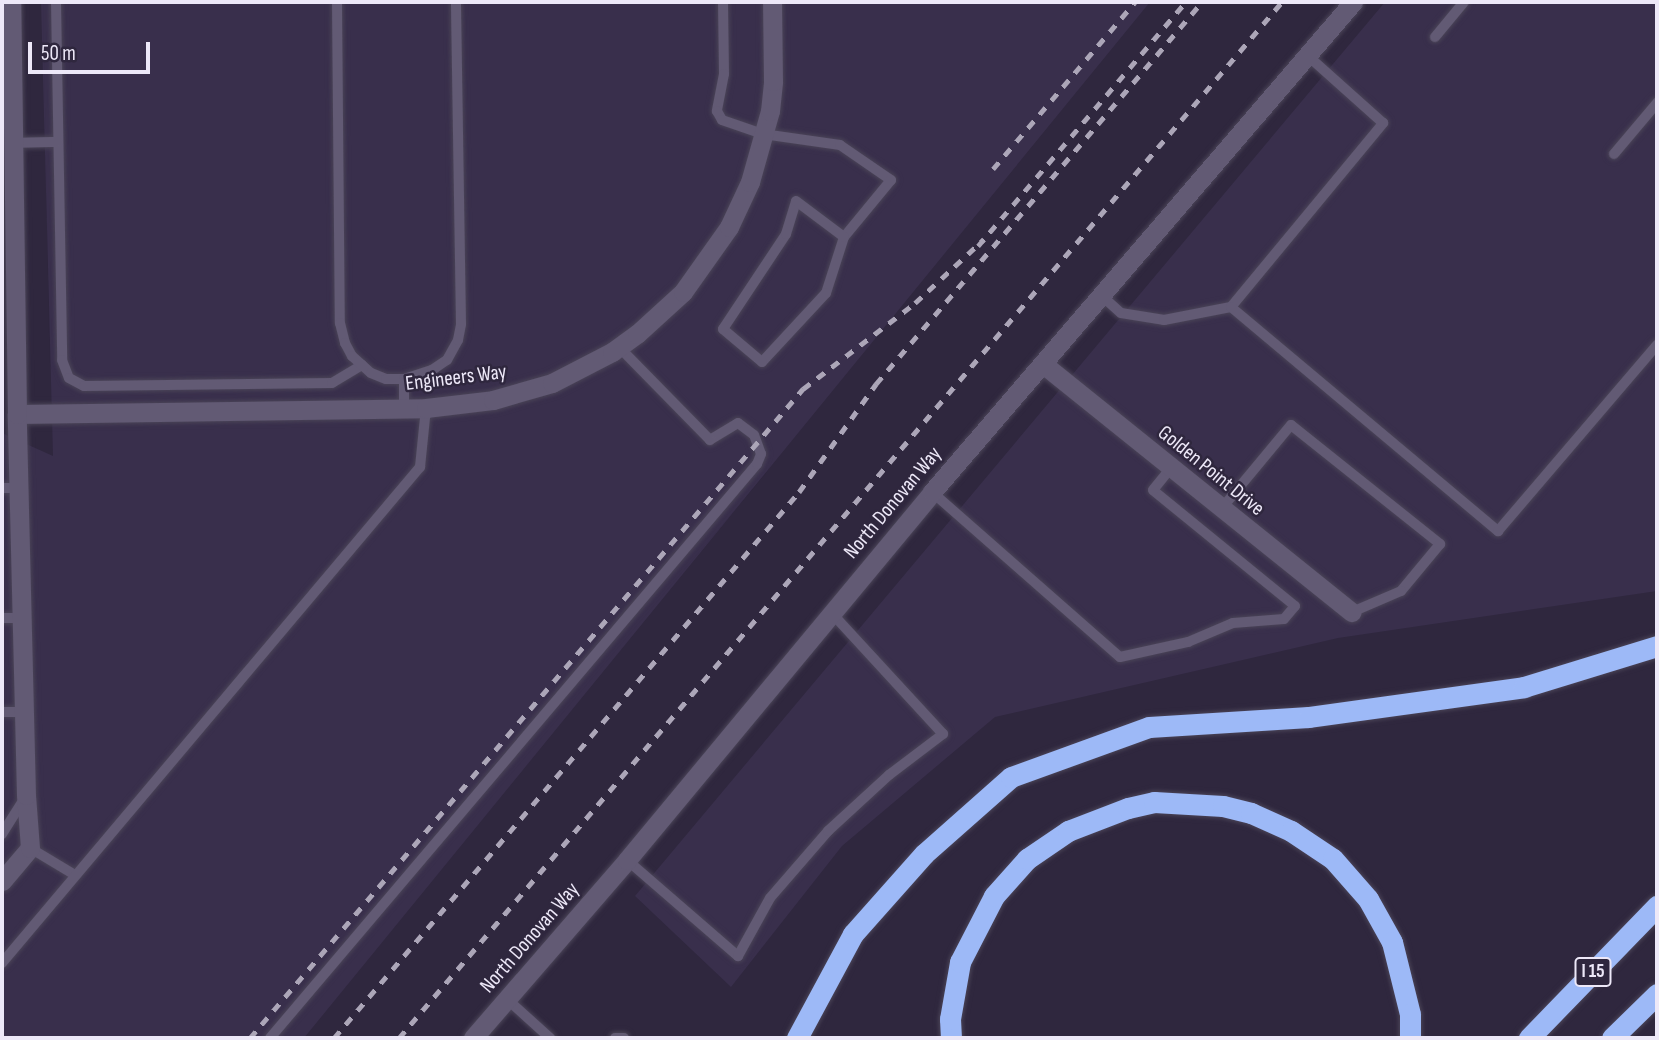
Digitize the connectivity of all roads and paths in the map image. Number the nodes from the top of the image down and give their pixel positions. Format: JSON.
{"nodes":[{"id":1,"x":11,"y":2,"type":"edge"},
{"id":2,"x":56,"y":2,"type":"edge"},
{"id":3,"x":337,"y":2,"type":"edge"},
{"id":4,"x":456,"y":2,"type":"edge"},
{"id":5,"x":723,"y":2,"type":"edge"},
{"id":6,"x":772,"y":2,"type":"edge"},
{"id":7,"x":1353,"y":2,"type":"edge"},
{"id":8,"x":1464,"y":2,"type":"edge"},
{"id":9,"x":1435,"y":37,"type":"dead end"},
{"id":10,"x":1307,"y":55,"type":"junction"},
{"id":11,"x":1657,"y":103,"type":"edge"},
{"id":12,"x":763,"y":134,"type":"junction"},
{"id":13,"x":58,"y":142,"type":"junction"},
{"id":14,"x":13,"y":143,"type":"junction"},
{"id":15,"x":1614,"y":153,"type":"dead end"},
{"id":16,"x":844,"y":237,"type":"junction"},
{"id":17,"x":1102,"y":296,"type":"junction"},
{"id":18,"x":1231,"y":307,"type":"junction"},
{"id":19,"x":1657,"y":345,"type":"edge"},
{"id":20,"x":620,"y":347,"type":"junction"},
{"id":21,"x":9,"y":349,"type":"edge"},
{"id":22,"x":1043,"y":364,"type":"junction"},
{"id":23,"x":362,"y":365,"type":"junction"},
{"id":24,"x":404,"y":379,"type":"junction"},
{"id":25,"x":404,"y":408,"type":"junction"},
{"id":26,"x":426,"y":408,"type":"junction"},
{"id":27,"x":17,"y":414,"type":"junction"},
{"id":28,"x":1171,"y":468,"type":"junction"},
{"id":29,"x":10,"y":488,"type":"edge"},
{"id":30,"x":932,"y":492,"type":"junction"},
{"id":31,"x":1222,"y":508,"type":"junction"},
{"id":32,"x":831,"y":612,"type":"junction"},
{"id":33,"x":1352,"y":612,"type":"joint"},
{"id":34,"x":12,"y":618,"type":"edge"},
{"id":35,"x":1657,"y":646,"type":"edge"},
{"id":36,"x":2,"y":712,"type":"edge"},
{"id":37,"x":24,"y":712,"type":"junction"},
{"id":38,"x":26,"y":795,"type":"junction"},
{"id":39,"x":2,"y":834,"type":"edge"},
{"id":40,"x":30,"y":848,"type":"junction"},
{"id":41,"x":627,"y":860,"type":"junction"},
{"id":42,"x":75,"y":875,"type":"junction"},
{"id":43,"x":2,"y":881,"type":"edge"},
{"id":44,"x":1657,"y":906,"type":"edge"},
{"id":45,"x":2,"y":963,"type":"edge"},
{"id":46,"x":1657,"y":994,"type":"edge"},
{"id":47,"x":508,"y":1000,"type":"junction"},
{"id":48,"x":270,"y":1038,"type":"edge"},
{"id":49,"x":473,"y":1038,"type":"edge"},
{"id":50,"x":550,"y":1038,"type":"edge"},
{"id":51,"x":615,"y":1038,"type":"edge"},
{"id":52,"x":624,"y":1038,"type":"edge"},
{"id":53,"x":797,"y":1038,"type":"edge"},
{"id":54,"x":951,"y":1038,"type":"edge"},
{"id":55,"x":1410,"y":1038,"type":"edge"},
{"id":56,"x":1529,"y":1038,"type":"edge"},
{"id":57,"x":1612,"y":1038,"type":"edge"}],
"edges":[{"from":1,"to":14,"type":"street"},
{"from":2,"to":13,"type":"lane"},
{"from":3,"to":23,"type":"lane"},
{"from":4,"to":24,"type":"lane"},
{"from":5,"to":12,"type":"lane"},
{"from":6,"to":12,"type":"street","name":"Engineers Way"},
{"from":7,"to":10,"type":"street","name":"North Donovan Way"},
{"from":8,"to":9,"type":"lane"},
{"from":10,"to":17,"type":"street","name":"North Donovan Way"},
{"from":10,"to":18,"type":"lane"},
{"from":11,"to":15,"type":"lane"},
{"from":12,"to":16,"type":"lane"},
{"from":12,"to":20,"type":"street","name":"Engineers Way"},
{"from":13,"to":14,"type":"lane"},
{"from":13,"to":23,"type":"lane"},
{"from":14,"to":21,"type":"street"},
{"from":16,"to":16,"type":"lane"},
{"from":17,"to":18,"type":"lane"},
{"from":17,"to":22,"type":"street","name":"North Donovan Way"},
{"from":18,"to":19,"type":"lane"},
{"from":20,"to":26,"type":"street","name":"Engineers Way"},
{"from":20,"to":48,"type":"lane"},
{"from":21,"to":27,"type":"street"},
{"from":22,"to":28,"type":"street","name":"Golden Point Drive"},
{"from":22,"to":30,"type":"street","name":"North Donovan Way"},
{"from":23,"to":24,"type":"lane"},
{"from":24,"to":25,"type":"lane"},
{"from":25,"to":26,"type":"street","name":"Engineers Way"},
{"from":25,"to":27,"type":"street","name":"Engineers Way"},
{"from":26,"to":42,"type":"lane"},
{"from":27,"to":29,"type":"street"},
{"from":28,"to":30,"type":"lane"},
{"from":28,"to":31,"type":"street","name":"Golden Point Drive"},
{"from":29,"to":34,"type":"street"},
{"from":30,"to":32,"type":"street","name":"North Donovan Way"},
{"from":31,"to":33,"type":"street","name":"Golden Point Drive"},
{"from":31,"to":33,"type":"lane"},
{"from":32,"to":41,"type":"street","name":"North Donovan Way"},
{"from":32,"to":41,"type":"lane"},
{"from":34,"to":37,"type":"street"},
{"from":35,"to":53,"type":"highway"},
{"from":36,"to":37,"type":"lane"},
{"from":37,"to":38,"type":"street"},
{"from":38,"to":39,"type":"lane"},
{"from":38,"to":40,"type":"street"},
{"from":40,"to":42,"type":"lane"},
{"from":40,"to":43,"type":"street"},
{"from":41,"to":47,"type":"street","name":"North Donovan Way"},
{"from":42,"to":45,"type":"lane"},
{"from":44,"to":56,"type":"highway","number":"I 15"},
{"from":46,"to":57,"type":"highway"},
{"from":47,"to":49,"type":"street","name":"North Donovan Way"},
{"from":47,"to":50,"type":"lane"},
{"from":51,"to":52,"type":"lane"},
{"from":54,"to":55,"type":"highway"}]}
